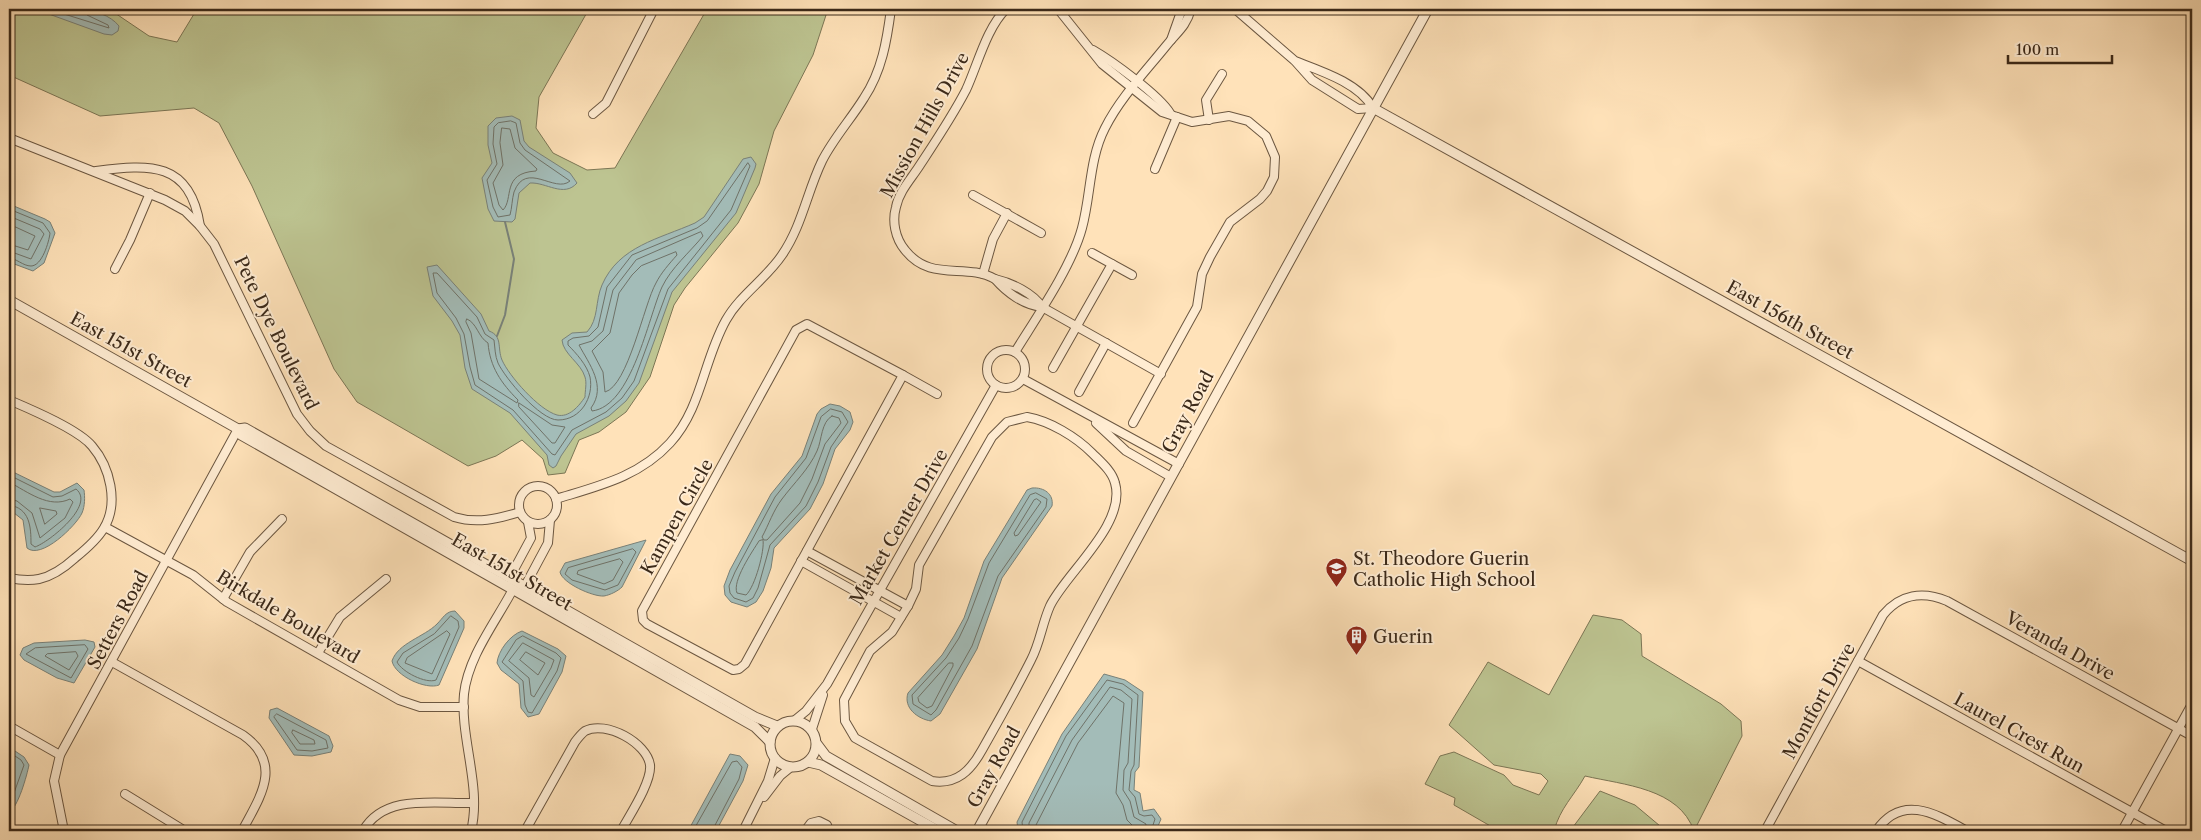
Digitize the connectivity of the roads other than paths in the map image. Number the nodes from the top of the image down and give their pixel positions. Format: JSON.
{"nodes":[{"id":1,"x":654,"y":9,"type":"edge"},
{"id":2,"x":891,"y":9,"type":"edge"},
{"id":3,"x":1006,"y":9,"type":"edge"},
{"id":4,"x":1058,"y":9,"type":"edge"},
{"id":5,"x":1182,"y":9,"type":"edge"},
{"id":6,"x":1191,"y":9,"type":"edge"},
{"id":7,"x":1235,"y":9,"type":"edge"},
{"id":8,"x":1428,"y":9,"type":"edge"},
{"id":9,"x":1171,"y":40,"type":"junction"},
{"id":10,"x":1295,"y":61,"type":"junction"},
{"id":11,"x":1222,"y":74,"type":"dead end"},
{"id":12,"x":1134,"y":85,"type":"junction"},
{"id":13,"x":1373,"y":108,"type":"junction"},
{"id":14,"x":593,"y":114,"type":"dead end"},
{"id":15,"x":1173,"y":115,"type":"junction"},
{"id":16,"x":1209,"y":120,"type":"junction"},
{"id":17,"x":9,"y":138,"type":"edge"},
{"id":18,"x":1155,"y":169,"type":"dead end"},
{"id":19,"x":96,"y":171,"type":"junction"},
{"id":20,"x":150,"y":193,"type":"junction"},
{"id":21,"x":973,"y":195,"type":"dead end"},
{"id":22,"x":1007,"y":214,"type":"junction"},
{"id":23,"x":200,"y":226,"type":"junction"},
{"id":24,"x":1041,"y":233,"type":"dead end"},
{"id":25,"x":1092,"y":253,"type":"dead end"},
{"id":26,"x":1112,"y":264,"type":"junction"},
{"id":27,"x":115,"y":269,"type":"dead end"},
{"id":28,"x":983,"y":274,"type":"junction"},
{"id":29,"x":1132,"y":275,"type":"dead end"},
{"id":30,"x":9,"y":300,"type":"edge"},
{"id":31,"x":1042,"y":307,"type":"junction"},
{"id":32,"x":1077,"y":326,"type":"junction"},
{"id":33,"x":1106,"y":343,"type":"junction"},
{"id":34,"x":1015,"y":352,"type":"junction"},
{"id":35,"x":1053,"y":368,"type":"dead end"},
{"id":36,"x":1161,"y":374,"type":"junction"},
{"id":37,"x":903,"y":375,"type":"junction"},
{"id":38,"x":1023,"y":379,"type":"junction"},
{"id":39,"x":996,"y":385,"type":"junction"},
{"id":40,"x":1079,"y":392,"type":"dead end"},
{"id":41,"x":937,"y":394,"type":"dead end"},
{"id":42,"x":9,"y":400,"type":"edge"},
{"id":43,"x":1091,"y":418,"type":"junction"},
{"id":44,"x":1133,"y":423,"type":"dead end"},
{"id":45,"x":238,"y":429,"type":"junction"},
{"id":46,"x":1179,"y":464,"type":"junction"},
{"id":47,"x":1172,"y":477,"type":"junction"},
{"id":48,"x":556,"y":499,"type":"junction"},
{"id":49,"x":520,"y":512,"type":"junction"},
{"id":50,"x":282,"y":520,"type":"dead end"},
{"id":51,"x":550,"y":520,"type":"junction"},
{"id":52,"x":528,"y":522,"type":"junction"},
{"id":53,"x":105,"y":527,"type":"junction"},
{"id":54,"x":807,"y":551,"type":"junction"},
{"id":55,"x":167,"y":561,"type":"junction"},
{"id":56,"x":801,"y":561,"type":"junction"},
{"id":57,"x":2192,"y":561,"type":"edge"},
{"id":58,"x":510,"y":577,"type":"junction"},
{"id":59,"x":9,"y":578,"type":"edge"},
{"id":60,"x":386,"y":578,"type":"dead end"},
{"id":61,"x":525,"y":586,"type":"junction"},
{"id":62,"x":512,"y":591,"type":"junction"},
{"id":63,"x":880,"y":591,"type":"junction"},
{"id":64,"x":1911,"y":596,"type":"joint"},
{"id":65,"x":223,"y":599,"type":"junction"},
{"id":66,"x":874,"y":602,"type":"junction"},
{"id":67,"x":908,"y":606,"type":"junction"},
{"id":68,"x":901,"y":617,"type":"junction"},
{"id":69,"x":318,"y":654,"type":"junction"},
{"id":70,"x":1858,"y":661,"type":"junction"},
{"id":71,"x":112,"y":662,"type":"junction"},
{"id":72,"x":827,"y":684,"type":"junction"},
{"id":73,"x":2192,"y":704,"type":"edge"},
{"id":74,"x":464,"y":707,"type":"junction"},
{"id":75,"x":795,"y":720,"type":"junction"},
{"id":76,"x":9,"y":726,"type":"edge"},
{"id":77,"x":777,"y":726,"type":"junction"},
{"id":78,"x":2178,"y":728,"type":"junction"},
{"id":79,"x":812,"y":729,"type":"junction"},
{"id":80,"x":2192,"y":736,"type":"edge"},
{"id":81,"x":770,"y":742,"type":"junction"},
{"id":82,"x":817,"y":744,"type":"junction"},
{"id":83,"x":60,"y":755,"type":"junction"},
{"id":84,"x":775,"y":758,"type":"junction"},
{"id":85,"x":808,"y":762,"type":"junction"},
{"id":86,"x":791,"y":767,"type":"junction"},
{"id":87,"x":124,"y":794,"type":"dead end"},
{"id":88,"x":473,"y":803,"type":"junction"},
{"id":89,"x":758,"y":804,"type":"junction"},
{"id":90,"x":2132,"y":813,"type":"junction"},
{"id":91,"x":64,"y":831,"type":"edge"},
{"id":92,"x":185,"y":831,"type":"edge"},
{"id":93,"x":242,"y":831,"type":"edge"},
{"id":94,"x":364,"y":831,"type":"edge"},
{"id":95,"x":471,"y":831,"type":"edge"},
{"id":96,"x":525,"y":831,"type":"edge"},
{"id":97,"x":621,"y":831,"type":"edge"},
{"id":98,"x":742,"y":831,"type":"edge"},
{"id":99,"x":805,"y":831,"type":"edge"},
{"id":100,"x":829,"y":831,"type":"edge"},
{"id":101,"x":939,"y":831,"type":"edge"},
{"id":102,"x":957,"y":831,"type":"edge"},
{"id":103,"x":977,"y":831,"type":"edge"},
{"id":104,"x":1765,"y":831,"type":"edge"},
{"id":105,"x":1876,"y":831,"type":"edge"},
{"id":106,"x":1967,"y":831,"type":"edge"},
{"id":107,"x":2122,"y":831,"type":"edge"},
{"id":108,"x":2166,"y":831,"type":"edge"}],
"edges":[{"from":1,"to":14,"type":"street"},
{"from":2,"to":48,"type":"street"},
{"from":3,"to":28,"type":"street","name":"Mission Hills Drive"},
{"from":4,"to":12,"type":"street"},
{"from":5,"to":9,"type":"street"},
{"from":6,"to":9,"type":"street"},
{"from":7,"to":10,"type":"street"},
{"from":8,"to":13,"type":"street","name":"Gray Road"},
{"from":9,"to":12,"type":"street"},
{"from":10,"to":13,"type":"street"},
{"from":10,"to":13,"type":"street"},
{"from":11,"to":16,"type":"street"},
{"from":12,"to":15,"type":"street"},
{"from":12,"to":31,"type":"street"},
{"from":13,"to":46,"type":"street","name":"Gray Road"},
{"from":13,"to":57,"type":"street","name":"East 156th Street"},
{"from":15,"to":16,"type":"street"},
{"from":15,"to":18,"type":"street"},
{"from":16,"to":36,"type":"street"},
{"from":17,"to":19,"type":"street","name":"Pete Dye Boulevard"},
{"from":19,"to":20,"type":"street","name":"Pete Dye Boulevard"},
{"from":19,"to":23,"type":"street","name":"Pete Dye Boulevard"},
{"from":20,"to":23,"type":"street","name":"Pete Dye Boulevard"},
{"from":20,"to":27,"type":"street"},
{"from":21,"to":22,"type":"street"},
{"from":22,"to":24,"type":"street"},
{"from":22,"to":28,"type":"street"},
{"from":23,"to":49,"type":"street","name":"Pete Dye Boulevard"},
{"from":25,"to":26,"type":"street"},
{"from":26,"to":29,"type":"street"},
{"from":26,"to":32,"type":"street"},
{"from":28,"to":31,"type":"street","name":"Mission Hills Drive"},
{"from":30,"to":45,"type":"street","name":"East 151st Street"},
{"from":31,"to":32,"type":"street","name":"Mission Hills Drive"},
{"from":31,"to":34,"type":"street"},
{"from":32,"to":33,"type":"street","name":"Mission Hills Drive"},
{"from":32,"to":35,"type":"street"},
{"from":33,"to":36,"type":"street","name":"Mission Hills Drive"},
{"from":33,"to":40,"type":"street"},
{"from":34,"to":38,"type":"street"},
{"from":34,"to":39,"type":"street"},
{"from":36,"to":44,"type":"street"},
{"from":37,"to":41,"type":"street","name":"Kampen Circle"},
{"from":37,"to":54,"type":"street","name":"Kampen Circle"},
{"from":37,"to":56,"type":"street","name":"Kampen Circle"},
{"from":38,"to":39,"type":"street"},
{"from":38,"to":43,"type":"street"},
{"from":39,"to":63,"type":"street","name":"Market Center Drive"},
{"from":42,"to":53,"type":"street"},
{"from":43,"to":46,"type":"street"},
{"from":43,"to":47,"type":"street"},
{"from":45,"to":55,"type":"street","name":"Setters Road"},
{"from":45,"to":58,"type":"street","name":"East 151st Street"},
{"from":45,"to":62,"type":"street","name":"East 151st Street"},
{"from":46,"to":47,"type":"street","name":"Gray Road"},
{"from":47,"to":103,"type":"street","name":"Gray Road"},
{"from":48,"to":49,"type":"street"},
{"from":48,"to":51,"type":"street"},
{"from":49,"to":52,"type":"street"},
{"from":50,"to":65,"type":"street"},
{"from":51,"to":52,"type":"street"},
{"from":51,"to":61,"type":"street"},
{"from":52,"to":58,"type":"street"},
{"from":53,"to":55,"type":"street","name":"Birkdale Boulevard"},
{"from":53,"to":59,"type":"street"},
{"from":54,"to":56,"type":"street","name":"Kampen Circle"},
{"from":54,"to":63,"type":"street"},
{"from":55,"to":65,"type":"street","name":"Birkdale Boulevard"},
{"from":55,"to":71,"type":"street","name":"Setters Road"},
{"from":56,"to":66,"type":"street"},
{"from":58,"to":61,"type":"street","name":"East 151st Street"},
{"from":60,"to":69,"type":"street"},
{"from":61,"to":77,"type":"street","name":"East 151st Street"},
{"from":62,"to":74,"type":"street"},
{"from":62,"to":81,"type":"street","name":"East 151st Street"},
{"from":63,"to":66,"type":"street","name":"Market Center Drive"},
{"from":63,"to":67,"type":"street"},
{"from":64,"to":70,"type":"street","name":"Montfort Drive"},
{"from":64,"to":78,"type":"street","name":"Veranda Drive"},
{"from":65,"to":69,"type":"street","name":"Birkdale Boulevard"},
{"from":66,"to":68,"type":"street"},
{"from":66,"to":72,"type":"street","name":"Market Center Drive"},
{"from":67,"to":68,"type":"street"},
{"from":67,"to":68,"type":"street"},
{"from":69,"to":74,"type":"street","name":"Birkdale Boulevard"},
{"from":70,"to":90,"type":"street","name":"Laurel Crest Run"},
{"from":70,"to":104,"type":"street","name":"Montfort Drive"},
{"from":71,"to":83,"type":"street","name":"Setters Road"},
{"from":71,"to":93,"type":"street"},
{"from":72,"to":75,"type":"street","name":"Market Center Drive"},
{"from":72,"to":79,"type":"street","name":"Market Center Drive"},
{"from":73,"to":78,"type":"street"},
{"from":74,"to":88,"type":"street"},
{"from":75,"to":77,"type":"street"},
{"from":75,"to":79,"type":"street"},
{"from":76,"to":83,"type":"street"},
{"from":77,"to":81,"type":"street"},
{"from":78,"to":80,"type":"street","name":"Veranda Drive"},
{"from":78,"to":90,"type":"street"},
{"from":79,"to":82,"type":"street"},
{"from":81,"to":84,"type":"street"},
{"from":82,"to":85,"type":"street"},
{"from":82,"to":102,"type":"street"},
{"from":83,"to":91,"type":"street","name":"Setters Road"},
{"from":84,"to":86,"type":"street"},
{"from":84,"to":89,"type":"street"},
{"from":85,"to":86,"type":"street"},
{"from":85,"to":101,"type":"street"},
{"from":86,"to":89,"type":"street"},
{"from":87,"to":92,"type":"street"},
{"from":88,"to":94,"type":"street"},
{"from":88,"to":95,"type":"street"},
{"from":89,"to":98,"type":"street"},
{"from":90,"to":107,"type":"street"},
{"from":90,"to":108,"type":"street","name":"Laurel Crest Run"},
{"from":96,"to":97,"type":"street"},
{"from":99,"to":100,"type":"street"},
{"from":105,"to":106,"type":"street"}]}
